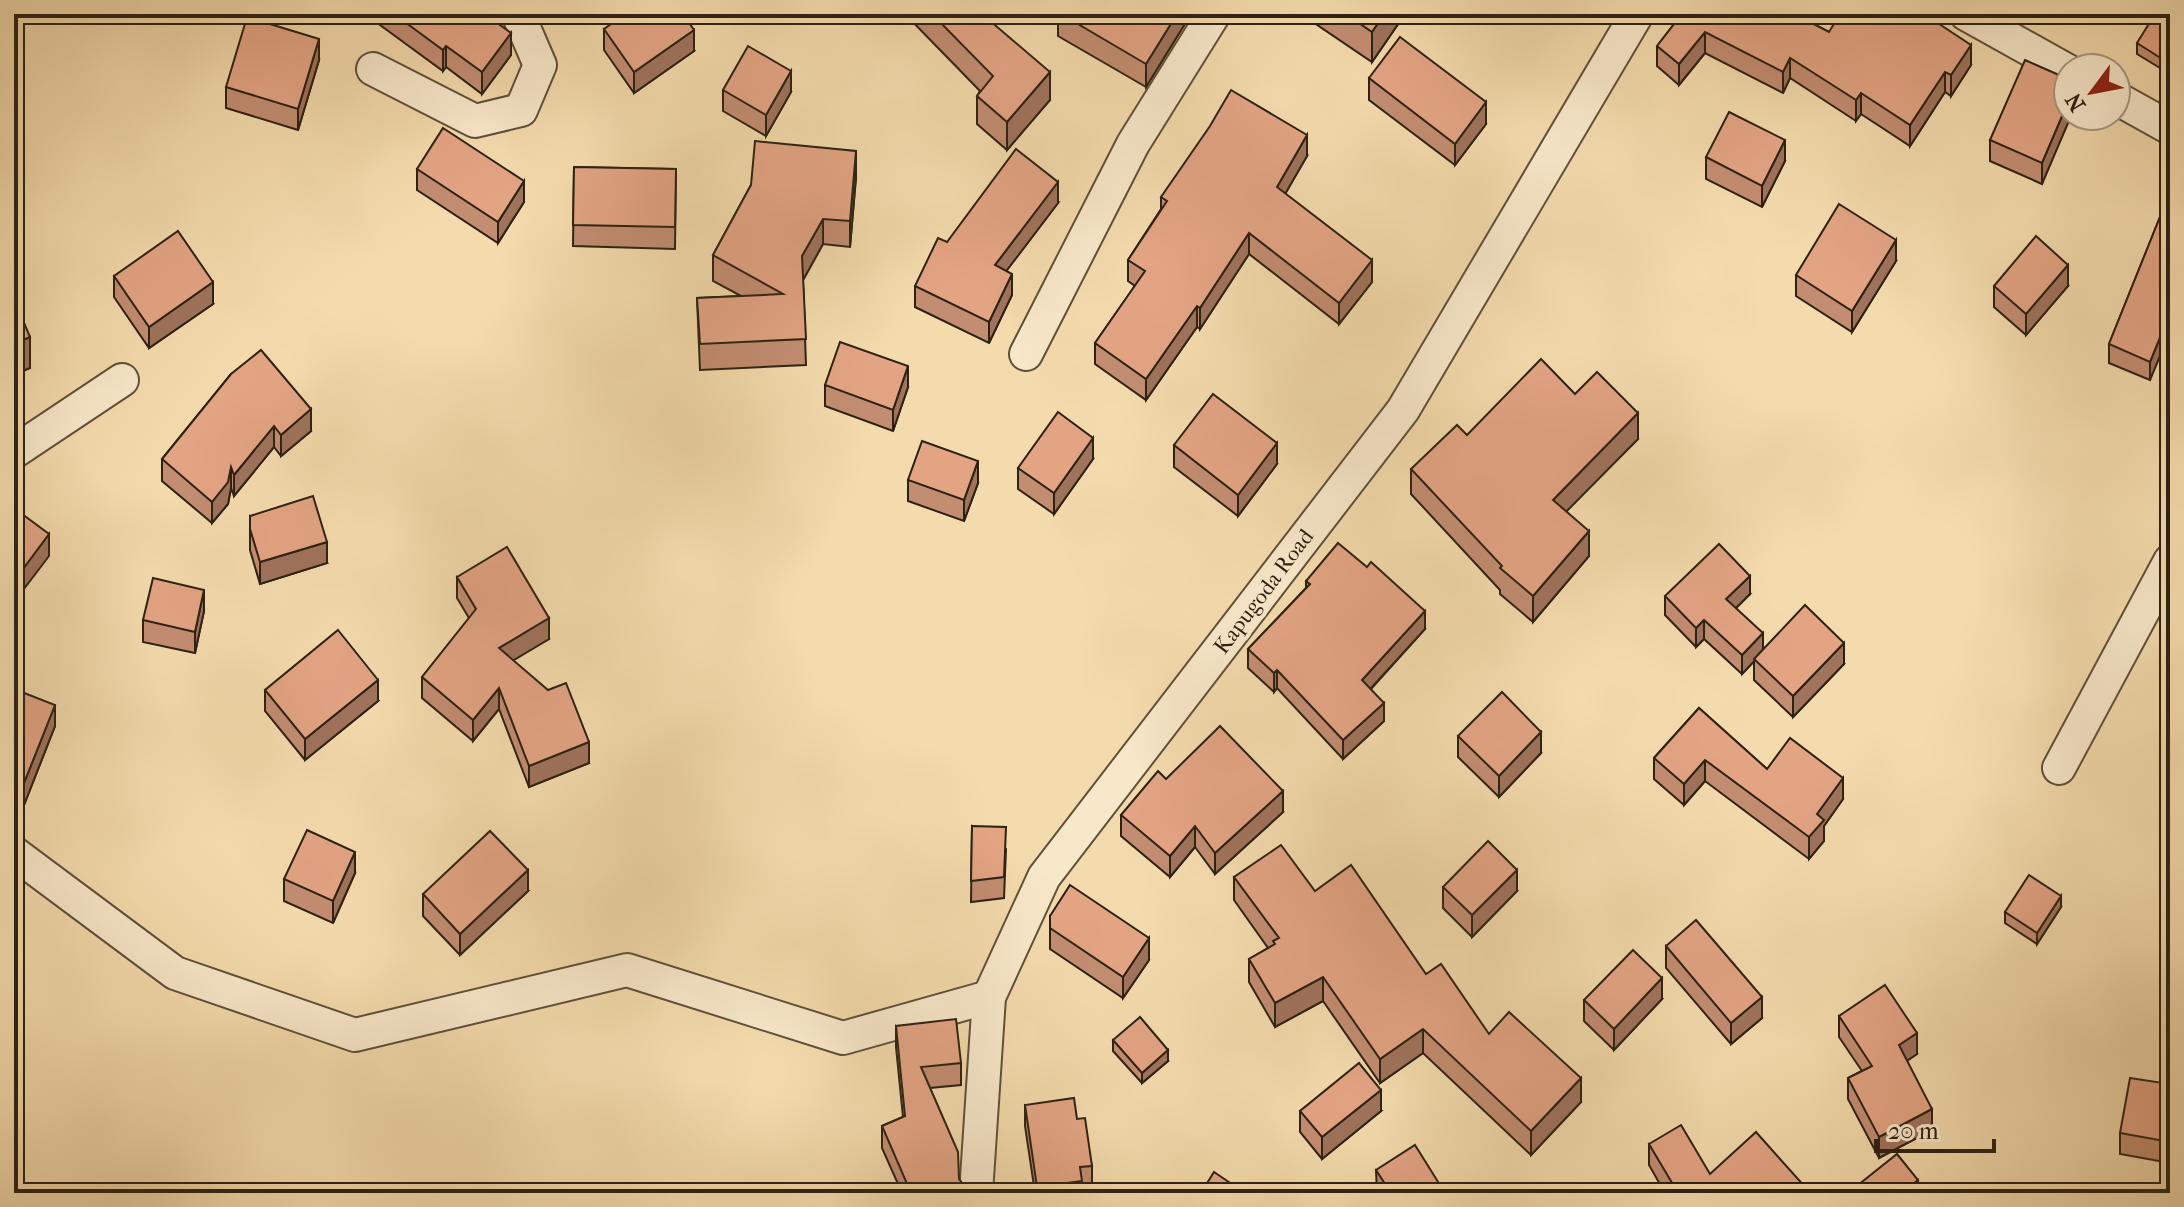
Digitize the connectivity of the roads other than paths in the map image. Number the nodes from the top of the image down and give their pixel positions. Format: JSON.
{"nodes":[{"id":1,"x":518,"y":14,"type":"edge"},
{"id":2,"x":1214,"y":14,"type":"edge"},
{"id":3,"x":1637,"y":14,"type":"edge"},
{"id":4,"x":1966,"y":14,"type":"edge"},
{"id":5,"x":2052,"y":62,"type":"edge"},
{"id":6,"x":373,"y":69,"type":"dead end"},
{"id":7,"x":2132,"y":107,"type":"edge"},
{"id":8,"x":2170,"y":128,"type":"edge"},
{"id":9,"x":1026,"y":354,"type":"dead end"},
{"id":10,"x":122,"y":380,"type":"dead end"},
{"id":11,"x":14,"y":452,"type":"edge"},
{"id":12,"x":2170,"y":561,"type":"edge"},
{"id":13,"x":2059,"y":768,"type":"dead end"},
{"id":14,"x":14,"y":853,"type":"edge"},
{"id":15,"x":989,"y":997,"type":"junction"},
{"id":16,"x":976,"y":1193,"type":"edge"}],
"edges":[{"from":1,"to":6,"type":"street"},
{"from":2,"to":9,"type":"street"},
{"from":3,"to":15,"type":"street","name":"Kapugoda Road"},
{"from":4,"to":5,"type":"street"},
{"from":7,"to":8,"type":"street"},
{"from":10,"to":11,"type":"street"},
{"from":12,"to":13,"type":"street"},
{"from":14,"to":15,"type":"street"},
{"from":15,"to":16,"type":"street","name":"Kapugoda Road"}]}
